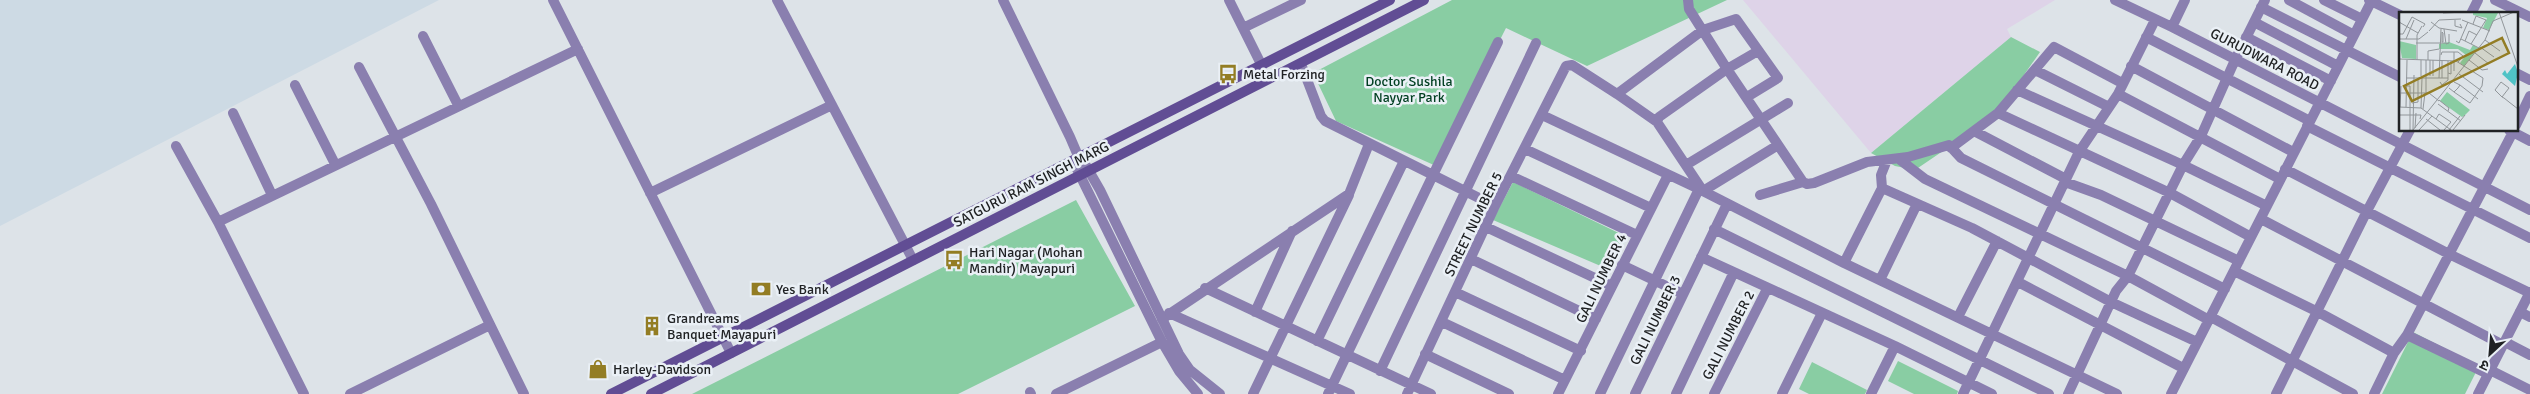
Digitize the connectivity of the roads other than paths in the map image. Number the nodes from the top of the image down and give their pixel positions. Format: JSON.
{"nodes":[{"id":1,"x":553,"y":0,"type":"edge"},
{"id":2,"x":777,"y":0,"type":"edge"},
{"id":3,"x":1003,"y":0,"type":"edge"},
{"id":4,"x":1229,"y":0,"type":"edge"},
{"id":5,"x":1301,"y":0,"type":"edge"},
{"id":6,"x":1390,"y":0,"type":"edge"},
{"id":7,"x":1424,"y":0,"type":"edge"},
{"id":8,"x":1688,"y":0,"type":"edge"},
{"id":9,"x":2115,"y":0,"type":"edge"},
{"id":10,"x":2185,"y":0,"type":"edge"},
{"id":11,"x":2289,"y":0,"type":"edge"},
{"id":12,"x":2324,"y":0,"type":"edge"},
{"id":13,"x":2371,"y":0,"type":"edge"},
{"id":14,"x":2478,"y":0,"type":"edge"},
{"id":15,"x":2495,"y":0,"type":"edge"},
{"id":16,"x":2263,"y":3,"type":"edge"},
{"id":17,"x":2472,"y":12,"type":"edge"},
{"id":18,"x":2399,"y":15,"type":"edge"},
{"id":19,"x":2530,"y":17,"type":"edge"},
{"id":20,"x":2362,"y":19,"type":"junction"},
{"id":21,"x":2155,"y":20,"type":"junction"},
{"id":22,"x":2254,"y":22,"type":"junction"},
{"id":23,"x":2172,"y":26,"type":"junction"},
{"id":24,"x":1243,"y":28,"type":"junction"},
{"id":25,"x":1703,"y":30,"type":"junction"},
{"id":26,"x":2354,"y":35,"type":"junction"},
{"id":27,"x":423,"y":36,"type":"dead end"},
{"id":28,"x":2246,"y":37,"type":"junction"},
{"id":29,"x":2146,"y":38,"type":"junction"},
{"id":30,"x":1498,"y":42,"type":"dead end"},
{"id":31,"x":1536,"y":43,"type":"dead end"},
{"id":32,"x":578,"y":49,"type":"junction"},
{"id":33,"x":2346,"y":50,"type":"junction"},
{"id":34,"x":1758,"y":51,"type":"junction"},
{"id":35,"x":2235,"y":60,"type":"junction"},
{"id":36,"x":1301,"y":64,"type":"junction"},
{"id":37,"x":1262,"y":66,"type":"junction"},
{"id":38,"x":2131,"y":66,"type":"junction"},
{"id":39,"x":2338,"y":66,"type":"junction"},
{"id":40,"x":359,"y":67,"type":"dead end"},
{"id":41,"x":1727,"y":69,"type":"junction"},
{"id":42,"x":2035,"y":70,"type":"junction"},
{"id":43,"x":2518,"y":74,"type":"edge"},
{"id":44,"x":2399,"y":76,"type":"edge"},
{"id":45,"x":2226,"y":80,"type":"junction"},
{"id":46,"x":2530,"y":80,"type":"edge"},
{"id":47,"x":2331,"y":81,"type":"junction"},
{"id":48,"x":2122,"y":82,"type":"junction"},
{"id":49,"x":295,"y":85,"type":"dead end"},
{"id":50,"x":2017,"y":90,"type":"junction"},
{"id":51,"x":1617,"y":94,"type":"junction"},
{"id":52,"x":2118,"y":94,"type":"junction"},
{"id":53,"x":2530,"y":96,"type":"edge"},
{"id":54,"x":1747,"y":97,"type":"junction"},
{"id":55,"x":2320,"y":102,"type":"junction"},
{"id":56,"x":1788,"y":103,"type":"dead end"},
{"id":57,"x":832,"y":105,"type":"junction"},
{"id":58,"x":458,"y":106,"type":"junction"},
{"id":59,"x":2109,"y":107,"type":"junction"},
{"id":60,"x":2213,"y":108,"type":"junction"},
{"id":61,"x":233,"y":113,"type":"dead end"},
{"id":62,"x":1998,"y":113,"type":"junction"},
{"id":63,"x":1542,"y":115,"type":"junction"},
{"id":64,"x":2518,"y":119,"type":"edge"},
{"id":65,"x":1761,"y":120,"type":"junction"},
{"id":66,"x":1657,"y":122,"type":"junction"},
{"id":67,"x":2309,"y":124,"type":"junction"},
{"id":68,"x":2096,"y":127,"type":"junction"},
{"id":69,"x":1974,"y":131,"type":"junction"},
{"id":70,"x":2410,"y":131,"type":"edge"},
{"id":71,"x":2512,"y":131,"type":"edge"},
{"id":72,"x":2516,"y":131,"type":"edge"},
{"id":73,"x":395,"y":136,"type":"junction"},
{"id":74,"x":2202,"y":136,"type":"junction"},
{"id":75,"x":2530,"y":141,"type":"edge"},
{"id":76,"x":1368,"y":144,"type":"junction"},
{"id":77,"x":2403,"y":144,"type":"junction"},
{"id":78,"x":1778,"y":145,"type":"junction"},
{"id":79,"x":176,"y":146,"type":"dead end"},
{"id":80,"x":1952,"y":148,"type":"junction"},
{"id":81,"x":1525,"y":149,"type":"junction"},
{"id":82,"x":2079,"y":152,"type":"junction"},
{"id":83,"x":2293,"y":152,"type":"junction"},
{"id":84,"x":1079,"y":159,"type":"junction"},
{"id":85,"x":1899,"y":159,"type":"junction"},
{"id":86,"x":1887,"y":160,"type":"junction"},
{"id":87,"x":1404,"y":161,"type":"junction"},
{"id":88,"x":335,"y":164,"type":"junction"},
{"id":89,"x":1686,"y":165,"type":"junction"},
{"id":90,"x":2183,"y":165,"type":"junction"},
{"id":91,"x":2285,"y":169,"type":"junction"},
{"id":92,"x":2390,"y":169,"type":"junction"},
{"id":93,"x":1084,"y":173,"type":"junction"},
{"id":94,"x":1432,"y":174,"type":"junction"},
{"id":95,"x":1668,"y":175,"type":"junction"},
{"id":96,"x":1511,"y":176,"type":"junction"},
{"id":97,"x":2280,"y":179,"type":"junction"},
{"id":98,"x":2066,"y":181,"type":"junction"},
{"id":99,"x":1803,"y":182,"type":"junction"},
{"id":100,"x":2484,"y":187,"type":"junction"},
{"id":101,"x":1882,"y":188,"type":"junction"},
{"id":102,"x":1701,"y":190,"type":"junction"},
{"id":103,"x":1466,"y":191,"type":"junction"},
{"id":104,"x":650,"y":193,"type":"junction"},
{"id":105,"x":2170,"y":193,"type":"junction"},
{"id":106,"x":1350,"y":194,"type":"junction"},
{"id":107,"x":272,"y":195,"type":"junction"},
{"id":108,"x":1760,"y":195,"type":"dead end"},
{"id":109,"x":1727,"y":204,"type":"junction"},
{"id":110,"x":1917,"y":204,"type":"junction"},
{"id":111,"x":2055,"y":204,"type":"junction"},
{"id":112,"x":1495,"y":206,"type":"junction"},
{"id":113,"x":2267,"y":206,"type":"junction"},
{"id":114,"x":1651,"y":208,"type":"junction"},
{"id":115,"x":2368,"y":210,"type":"junction"},
{"id":116,"x":2472,"y":210,"type":"junction"},
{"id":117,"x":2530,"y":210,"type":"edge"},
{"id":118,"x":2261,"y":219,"type":"junction"},
{"id":119,"x":2154,"y":220,"type":"junction"},
{"id":120,"x":218,"y":222,"type":"junction"},
{"id":121,"x":1486,"y":227,"type":"junction"},
{"id":122,"x":1714,"y":230,"type":"junction"},
{"id":123,"x":1292,"y":232,"type":"junction"},
{"id":124,"x":2040,"y":234,"type":"junction"},
{"id":125,"x":1637,"y":235,"type":"junction"},
{"id":126,"x":2251,"y":237,"type":"junction"},
{"id":127,"x":2530,"y":238,"type":"edge"},
{"id":128,"x":1997,"y":241,"type":"junction"},
{"id":129,"x":905,"y":244,"type":"junction"},
{"id":130,"x":2140,"y":249,"type":"junction"},
{"id":131,"x":2449,"y":254,"type":"junction"},
{"id":132,"x":1701,"y":258,"type":"junction"},
{"id":133,"x":1471,"y":259,"type":"junction"},
{"id":134,"x":2028,"y":259,"type":"junction"},
{"id":135,"x":913,"y":260,"type":"junction"},
{"id":136,"x":2344,"y":261,"type":"junction"},
{"id":137,"x":1844,"y":263,"type":"junction"},
{"id":138,"x":1622,"y":265,"type":"junction"},
{"id":139,"x":2236,"y":266,"type":"junction"},
{"id":140,"x":1733,"y":274,"type":"junction"},
{"id":141,"x":2128,"y":276,"type":"junction"},
{"id":142,"x":1654,"y":280,"type":"junction"},
{"id":143,"x":1880,"y":280,"type":"junction"},
{"id":144,"x":2018,"y":282,"type":"junction"},
{"id":145,"x":1612,"y":286,"type":"junction"},
{"id":146,"x":1205,"y":288,"type":"junction"},
{"id":147,"x":1767,"y":289,"type":"junction"},
{"id":148,"x":2225,"y":289,"type":"junction"},
{"id":149,"x":1455,"y":292,"type":"junction"},
{"id":150,"x":2530,"y":292,"type":"edge"},
{"id":151,"x":1683,"y":294,"type":"junction"},
{"id":152,"x":2111,"y":302,"type":"junction"},
{"id":153,"x":2422,"y":304,"type":"junction"},
{"id":154,"x":1256,"y":312,"type":"junction"},
{"id":155,"x":2318,"y":312,"type":"junction"},
{"id":156,"x":2520,"y":312,"type":"junction"},
{"id":157,"x":1822,"y":313,"type":"junction"},
{"id":158,"x":1165,"y":316,"type":"junction"},
{"id":159,"x":1958,"y":317,"type":"junction"},
{"id":160,"x":2530,"y":317,"type":"edge"},
{"id":161,"x":2210,"y":318,"type":"junction"},
{"id":162,"x":1596,"y":319,"type":"junction"},
{"id":163,"x":1442,"y":322,"type":"junction"},
{"id":164,"x":490,"y":325,"type":"junction"},
{"id":165,"x":1285,"y":326,"type":"junction"},
{"id":166,"x":2100,"y":326,"type":"junction"},
{"id":167,"x":1993,"y":333,"type":"junction"},
{"id":168,"x":2407,"y":335,"type":"junction"},
{"id":169,"x":724,"y":337,"type":"junction"},
{"id":170,"x":1316,"y":341,"type":"junction"},
{"id":171,"x":1162,"y":342,"type":"junction"},
{"id":172,"x":2197,"y":342,"type":"junction"},
{"id":173,"x":2504,"y":344,"type":"junction"},
{"id":174,"x":1895,"y":346,"type":"junction"},
{"id":175,"x":1581,"y":351,"type":"junction"},
{"id":176,"x":731,"y":353,"type":"junction"},
{"id":177,"x":2394,"y":353,"type":"junction"},
{"id":178,"x":1425,"y":354,"type":"junction"},
{"id":179,"x":1347,"y":355,"type":"junction"},
{"id":180,"x":2530,"y":355,"type":"edge"},
{"id":181,"x":1270,"y":359,"type":"junction"},
{"id":182,"x":1980,"y":359,"type":"junction"},
{"id":183,"x":2294,"y":362,"type":"junction"},
{"id":184,"x":2183,"y":368,"type":"junction"},
{"id":185,"x":1380,"y":370,"type":"junction"},
{"id":186,"x":2489,"y":372,"type":"junction"},
{"id":187,"x":2078,"y":374,"type":"junction"},
{"id":188,"x":1565,"y":380,"type":"junction"},
{"id":189,"x":1969,"y":382,"type":"junction"},
{"id":190,"x":1409,"y":389,"type":"edge"},
{"id":191,"x":1330,"y":390,"type":"edge"},
{"id":192,"x":2530,"y":390,"type":"edge"},
{"id":193,"x":304,"y":394,"type":"edge"},
{"id":194,"x":350,"y":394,"type":"edge"},
{"id":195,"x":524,"y":394,"type":"edge"},
{"id":196,"x":610,"y":394,"type":"edge"},
{"id":197,"x":651,"y":394,"type":"edge"},
{"id":198,"x":1056,"y":394,"type":"edge"},
{"id":199,"x":1198,"y":394,"type":"edge"},
{"id":200,"x":1220,"y":394,"type":"edge"},
{"id":201,"x":1252,"y":394,"type":"edge"},
{"id":202,"x":1350,"y":394,"type":"edge"},
{"id":203,"x":1430,"y":394,"type":"edge"},
{"id":204,"x":1509,"y":394,"type":"edge"},
{"id":205,"x":1558,"y":394,"type":"edge"},
{"id":206,"x":1600,"y":394,"type":"edge"},
{"id":207,"x":1635,"y":394,"type":"edge"},
{"id":208,"x":1676,"y":394,"type":"edge"},
{"id":209,"x":1714,"y":394,"type":"edge"},
{"id":210,"x":1782,"y":394,"type":"edge"},
{"id":211,"x":1872,"y":394,"type":"edge"},
{"id":212,"x":1963,"y":394,"type":"edge"},
{"id":213,"x":1992,"y":394,"type":"edge"},
{"id":214,"x":2049,"y":394,"type":"edge"},
{"id":215,"x":2068,"y":394,"type":"edge"},
{"id":216,"x":2117,"y":394,"type":"edge"},
{"id":217,"x":2171,"y":394,"type":"edge"},
{"id":218,"x":2276,"y":394,"type":"edge"},
{"id":219,"x":2354,"y":394,"type":"edge"},
{"id":220,"x":2374,"y":394,"type":"edge"},
{"id":221,"x":2478,"y":394,"type":"edge"}],
"edges":[{"from":1,"to":32,"type":"street"},
{"from":2,"to":57,"type":"street"},
{"from":3,"to":84,"type":"street"},
{"from":4,"to":24,"type":"street"},
{"from":5,"to":24,"type":"street"},
{"from":6,"to":37,"type":"main road","name":"SATGURU RAM SINGH MARG"},
{"from":7,"to":36,"type":"main road","name":"SATGURU RAM SINGH MARG"},
{"from":8,"to":25,"type":"street"},
{"from":9,"to":21,"type":"street","name":"GURUDWARA ROAD"},
{"from":10,"to":23,"type":"street"},
{"from":11,"to":26,"type":"street"},
{"from":12,"to":20,"type":"street"},
{"from":13,"to":18,"type":"street"},
{"from":13,"to":20,"type":"street"},
{"from":14,"to":17,"type":"street"},
{"from":15,"to":19,"type":"street"},
{"from":16,"to":22,"type":"street"},
{"from":16,"to":33,"type":"street"},
{"from":20,"to":26,"type":"street"},
{"from":21,"to":23,"type":"street","name":"GURUDWARA ROAD"},
{"from":21,"to":29,"type":"street"},
{"from":22,"to":28,"type":"street"},
{"from":22,"to":39,"type":"street"},
{"from":23,"to":35,"type":"street","name":"GURUDWARA ROAD"},
{"from":24,"to":37,"type":"street"},
{"from":25,"to":34,"type":"street"},
{"from":25,"to":41,"type":"street"},
{"from":25,"to":51,"type":"street"},
{"from":26,"to":33,"type":"street"},
{"from":27,"to":58,"type":"street"},
{"from":28,"to":35,"type":"street"},
{"from":28,"to":47,"type":"street"},
{"from":29,"to":38,"type":"street"},
{"from":29,"to":45,"type":"street"},
{"from":30,"to":94,"type":"street"},
{"from":31,"to":103,"type":"street"},
{"from":32,"to":58,"type":"street"},
{"from":32,"to":104,"type":"street"},
{"from":33,"to":39,"type":"street"},
{"from":33,"to":44,"type":"street"},
{"from":34,"to":41,"type":"street"},
{"from":34,"to":54,"type":"street"},
{"from":35,"to":45,"type":"street"},
{"from":35,"to":55,"type":"street","name":"GURUDWARA ROAD"},
{"from":36,"to":76,"type":"street"},
{"from":36,"to":93,"type":"main road","name":"SATGURU RAM SINGH MARG"},
{"from":37,"to":84,"type":"main road","name":"SATGURU RAM SINGH MARG"},
{"from":38,"to":48,"type":"street"},
{"from":38,"to":60,"type":"street"},
{"from":39,"to":47,"type":"street"},
{"from":40,"to":73,"type":"street"},
{"from":41,"to":54,"type":"street"},
{"from":41,"to":66,"type":"street"},
{"from":42,"to":48,"type":"street"},
{"from":42,"to":50,"type":"street"},
{"from":42,"to":59,"type":"street"},
{"from":43,"to":46,"type":"street"},
{"from":45,"to":60,"type":"street"},
{"from":45,"to":67,"type":"street"},
{"from":47,"to":55,"type":"street"},
{"from":48,"to":52,"type":"street"},
{"from":49,"to":88,"type":"street"},
{"from":50,"to":62,"type":"street"},
{"from":50,"to":68,"type":"street"},
{"from":51,"to":63,"type":"street","name":"STREET NUMBER 5"},
{"from":51,"to":66,"type":"street"},
{"from":52,"to":59,"type":"street"},
{"from":52,"to":74,"type":"street"},
{"from":53,"to":64,"type":"street"},
{"from":54,"to":65,"type":"street"},
{"from":55,"to":67,"type":"street"},
{"from":55,"to":77,"type":"street","name":"GURUDWARA ROAD"},
{"from":56,"to":65,"type":"street"},
{"from":57,"to":104,"type":"street"},
{"from":57,"to":129,"type":"street"},
{"from":58,"to":73,"type":"street"},
{"from":59,"to":68,"type":"street"},
{"from":60,"to":74,"type":"street"},
{"from":60,"to":83,"type":"street"},
{"from":61,"to":107,"type":"street"},
{"from":62,"to":69,"type":"street"},
{"from":62,"to":82,"type":"street"},
{"from":63,"to":81,"type":"street","name":"STREET NUMBER 5"},
{"from":63,"to":95,"type":"street"},
{"from":65,"to":78,"type":"street"},
{"from":65,"to":89,"type":"street"},
{"from":66,"to":89,"type":"street"},
{"from":67,"to":83,"type":"street"},
{"from":67,"to":92,"type":"street"},
{"from":68,"to":82,"type":"street"},
{"from":68,"to":90,"type":"street"},
{"from":69,"to":80,"type":"street"},
{"from":69,"to":98,"type":"street"},
{"from":70,"to":77,"type":"street"},
{"from":71,"to":100,"type":"street"},
{"from":72,"to":75,"type":"street"},
{"from":73,"to":88,"type":"street"},
{"from":73,"to":164,"type":"street"},
{"from":74,"to":90,"type":"street"},
{"from":74,"to":97,"type":"street"},
{"from":76,"to":87,"type":"street"},
{"from":76,"to":106,"type":"street"},
{"from":77,"to":92,"type":"street"},
{"from":77,"to":100,"type":"street","name":"GURUDWARA ROAD"},
{"from":78,"to":99,"type":"street"},
{"from":78,"to":102,"type":"street"},
{"from":79,"to":120,"type":"street"},
{"from":80,"to":85,"type":"street"},
{"from":80,"to":111,"type":"street"},
{"from":81,"to":96,"type":"street","name":"STREET NUMBER 5"},
{"from":81,"to":114,"type":"street"},
{"from":82,"to":98,"type":"street"},
{"from":82,"to":105,"type":"street"},
{"from":83,"to":91,"type":"street"},
{"from":84,"to":93,"type":"street"},
{"from":84,"to":129,"type":"main road","name":"SATGURU RAM SINGH MARG"},
{"from":85,"to":86,"type":"street"},
{"from":85,"to":124,"type":"street"},
{"from":86,"to":99,"type":"street"},
{"from":86,"to":101,"type":"street"},
{"from":87,"to":94,"type":"street"},
{"from":87,"to":170,"type":"street"},
{"from":88,"to":107,"type":"street"},
{"from":89,"to":102,"type":"street"},
{"from":90,"to":105,"type":"street"},
{"from":90,"to":113,"type":"street"},
{"from":91,"to":97,"type":"street"},
{"from":91,"to":115,"type":"street"},
{"from":92,"to":115,"type":"street"},
{"from":92,"to":116,"type":"street"},
{"from":93,"to":135,"type":"main road","name":"SATGURU RAM SINGH MARG"},
{"from":93,"to":158,"type":"street"},
{"from":93,"to":171,"type":"street"},
{"from":94,"to":103,"type":"street"},
{"from":94,"to":179,"type":"street"},
{"from":95,"to":102,"type":"street"},
{"from":95,"to":114,"type":"street","name":"GALI NUMBER 4"},
{"from":96,"to":112,"type":"street","name":"STREET NUMBER 5"},
{"from":96,"to":125,"type":"street"},
{"from":97,"to":113,"type":"street"},
{"from":98,"to":111,"type":"street"},
{"from":98,"to":119,"type":"street"},
{"from":99,"to":108,"type":"street"},
{"from":100,"to":116,"type":"street"},
{"from":100,"to":117,"type":"street","name":"GURUDWARA ROAD"},
{"from":101,"to":110,"type":"street"},
{"from":101,"to":137,"type":"street"},
{"from":102,"to":109,"type":"street"},
{"from":102,"to":142,"type":"street"},
{"from":103,"to":112,"type":"street"},
{"from":103,"to":185,"type":"street"},
{"from":104,"to":169,"type":"street"},
{"from":105,"to":119,"type":"street"},
{"from":105,"to":126,"type":"street"},
{"from":106,"to":123,"type":"street"},
{"from":106,"to":165,"type":"street"},
{"from":107,"to":120,"type":"street"},
{"from":109,"to":122,"type":"street","name":"GALI NUMBER 3"},
{"from":109,"to":137,"type":"street"},
{"from":110,"to":128,"type":"street"},
{"from":110,"to":143,"type":"street"},
{"from":111,"to":124,"type":"street"},
{"from":111,"to":130,"type":"street"},
{"from":112,"to":121,"type":"street","name":"STREET NUMBER 5"},
{"from":113,"to":118,"type":"street"},
{"from":114,"to":125,"type":"street","name":"GALI NUMBER 4"},
{"from":115,"to":131,"type":"street"},
{"from":115,"to":136,"type":"street"},
{"from":116,"to":127,"type":"street"},
{"from":116,"to":131,"type":"street"},
{"from":118,"to":126,"type":"street"},
{"from":118,"to":136,"type":"street"},
{"from":119,"to":130,"type":"street"},
{"from":119,"to":139,"type":"street"},
{"from":120,"to":193,"type":"street"},
{"from":121,"to":133,"type":"street","name":"STREET NUMBER 5"},
{"from":121,"to":145,"type":"street"},
{"from":122,"to":132,"type":"street","name":"GALI NUMBER 3"},
{"from":122,"to":182,"type":"street"},
{"from":123,"to":146,"type":"street"},
{"from":123,"to":154,"type":"street"},
{"from":124,"to":134,"type":"street"},
{"from":124,"to":141,"type":"street"},
{"from":125,"to":138,"type":"street","name":"GALI NUMBER 4"},
{"from":126,"to":139,"type":"street"},
{"from":128,"to":134,"type":"street"},
{"from":128,"to":159,"type":"street"},
{"from":129,"to":135,"type":"street"},
{"from":129,"to":169,"type":"main road","name":"SATGURU RAM SINGH MARG"},
{"from":130,"to":141,"type":"street"},
{"from":130,"to":148,"type":"street"},
{"from":131,"to":150,"type":"street"},
{"from":131,"to":153,"type":"street"},
{"from":132,"to":140,"type":"street"},
{"from":132,"to":151,"type":"street","name":"GALI NUMBER 3"},
{"from":133,"to":149,"type":"street","name":"STREET NUMBER 5"},
{"from":133,"to":162,"type":"street"},
{"from":134,"to":144,"type":"street"},
{"from":134,"to":152,"type":"street"},
{"from":135,"to":176,"type":"main road","name":"SATGURU RAM SINGH MARG"},
{"from":136,"to":153,"type":"street"},
{"from":136,"to":155,"type":"street"},
{"from":137,"to":143,"type":"street"},
{"from":138,"to":142,"type":"street"},
{"from":138,"to":145,"type":"street","name":"GALI NUMBER 4"},
{"from":139,"to":148,"type":"street"},
{"from":139,"to":155,"type":"street"},
{"from":140,"to":147,"type":"street"},
{"from":140,"to":208,"type":"street"},
{"from":141,"to":152,"type":"street"},
{"from":141,"to":161,"type":"street"},
{"from":142,"to":151,"type":"street"},
{"from":142,"to":206,"type":"street"},
{"from":143,"to":159,"type":"street"},
{"from":144,"to":166,"type":"street"},
{"from":144,"to":167,"type":"street"},
{"from":145,"to":162,"type":"street","name":"GALI NUMBER 4"},
{"from":146,"to":154,"type":"street"},
{"from":146,"to":158,"type":"street"},
{"from":147,"to":157,"type":"street"},
{"from":147,"to":209,"type":"street","name":"GALI NUMBER 2"},
{"from":148,"to":161,"type":"street"},
{"from":149,"to":163,"type":"street","name":"STREET NUMBER 5"},
{"from":149,"to":175,"type":"street"},
{"from":150,"to":156,"type":"street"},
{"from":151,"to":207,"type":"street","name":"GALI NUMBER 3"},
{"from":152,"to":166,"type":"street"},
{"from":152,"to":172,"type":"street"},
{"from":153,"to":168,"type":"street"},
{"from":153,"to":173,"type":"street"},
{"from":154,"to":165,"type":"street"},
{"from":155,"to":177,"type":"street"},
{"from":155,"to":183,"type":"street"},
{"from":156,"to":160,"type":"street"},
{"from":156,"to":173,"type":"street"},
{"from":157,"to":174,"type":"street"},
{"from":157,"to":210,"type":"street"},
{"from":158,"to":181,"type":"street"},
{"from":158,"to":200,"type":"street"},
{"from":159,"to":167,"type":"street"},
{"from":161,"to":172,"type":"street"},
{"from":161,"to":183,"type":"street"},
{"from":162,"to":175,"type":"street","name":"GALI NUMBER 4"},
{"from":163,"to":178,"type":"street","name":"STREET NUMBER 5"},
{"from":163,"to":188,"type":"street"},
{"from":164,"to":194,"type":"street"},
{"from":164,"to":195,"type":"street"},
{"from":165,"to":170,"type":"street"},
{"from":165,"to":181,"type":"street"},
{"from":166,"to":184,"type":"street"},
{"from":166,"to":187,"type":"street"},
{"from":167,"to":182,"type":"street"},
{"from":167,"to":187,"type":"street"},
{"from":168,"to":177,"type":"street"},
{"from":168,"to":186,"type":"street"},
{"from":169,"to":176,"type":"street"},
{"from":169,"to":196,"type":"main road","name":"SATGURU RAM SINGH MARG"},
{"from":170,"to":179,"type":"street"},
{"from":171,"to":198,"type":"street"},
{"from":171,"to":199,"type":"street"},
{"from":172,"to":184,"type":"street"},
{"from":173,"to":180,"type":"street"},
{"from":173,"to":186,"type":"street"},
{"from":174,"to":189,"type":"street"},
{"from":174,"to":211,"type":"street"},
{"from":175,"to":188,"type":"street","name":"GALI NUMBER 4"},
{"from":176,"to":197,"type":"main road","name":"SATGURU RAM SINGH MARG"},
{"from":177,"to":220,"type":"street"},
{"from":178,"to":190,"type":"street","name":"STREET NUMBER 5"},
{"from":178,"to":204,"type":"street"},
{"from":179,"to":185,"type":"street"},
{"from":179,"to":191,"type":"street"},
{"from":181,"to":191,"type":"street"},
{"from":181,"to":201,"type":"street"},
{"from":182,"to":189,"type":"street"},
{"from":182,"to":214,"type":"street"},
{"from":183,"to":218,"type":"street"},
{"from":183,"to":219,"type":"street"},
{"from":184,"to":217,"type":"street"},
{"from":185,"to":190,"type":"street"},
{"from":186,"to":192,"type":"street"},
{"from":186,"to":221,"type":"street"},
{"from":187,"to":215,"type":"street"},
{"from":187,"to":216,"type":"street"},
{"from":188,"to":205,"type":"street","name":"GALI NUMBER 4"},
{"from":189,"to":212,"type":"street"},
{"from":189,"to":213,"type":"street"},
{"from":190,"to":203,"type":"street"},
{"from":191,"to":202,"type":"street"}]}
